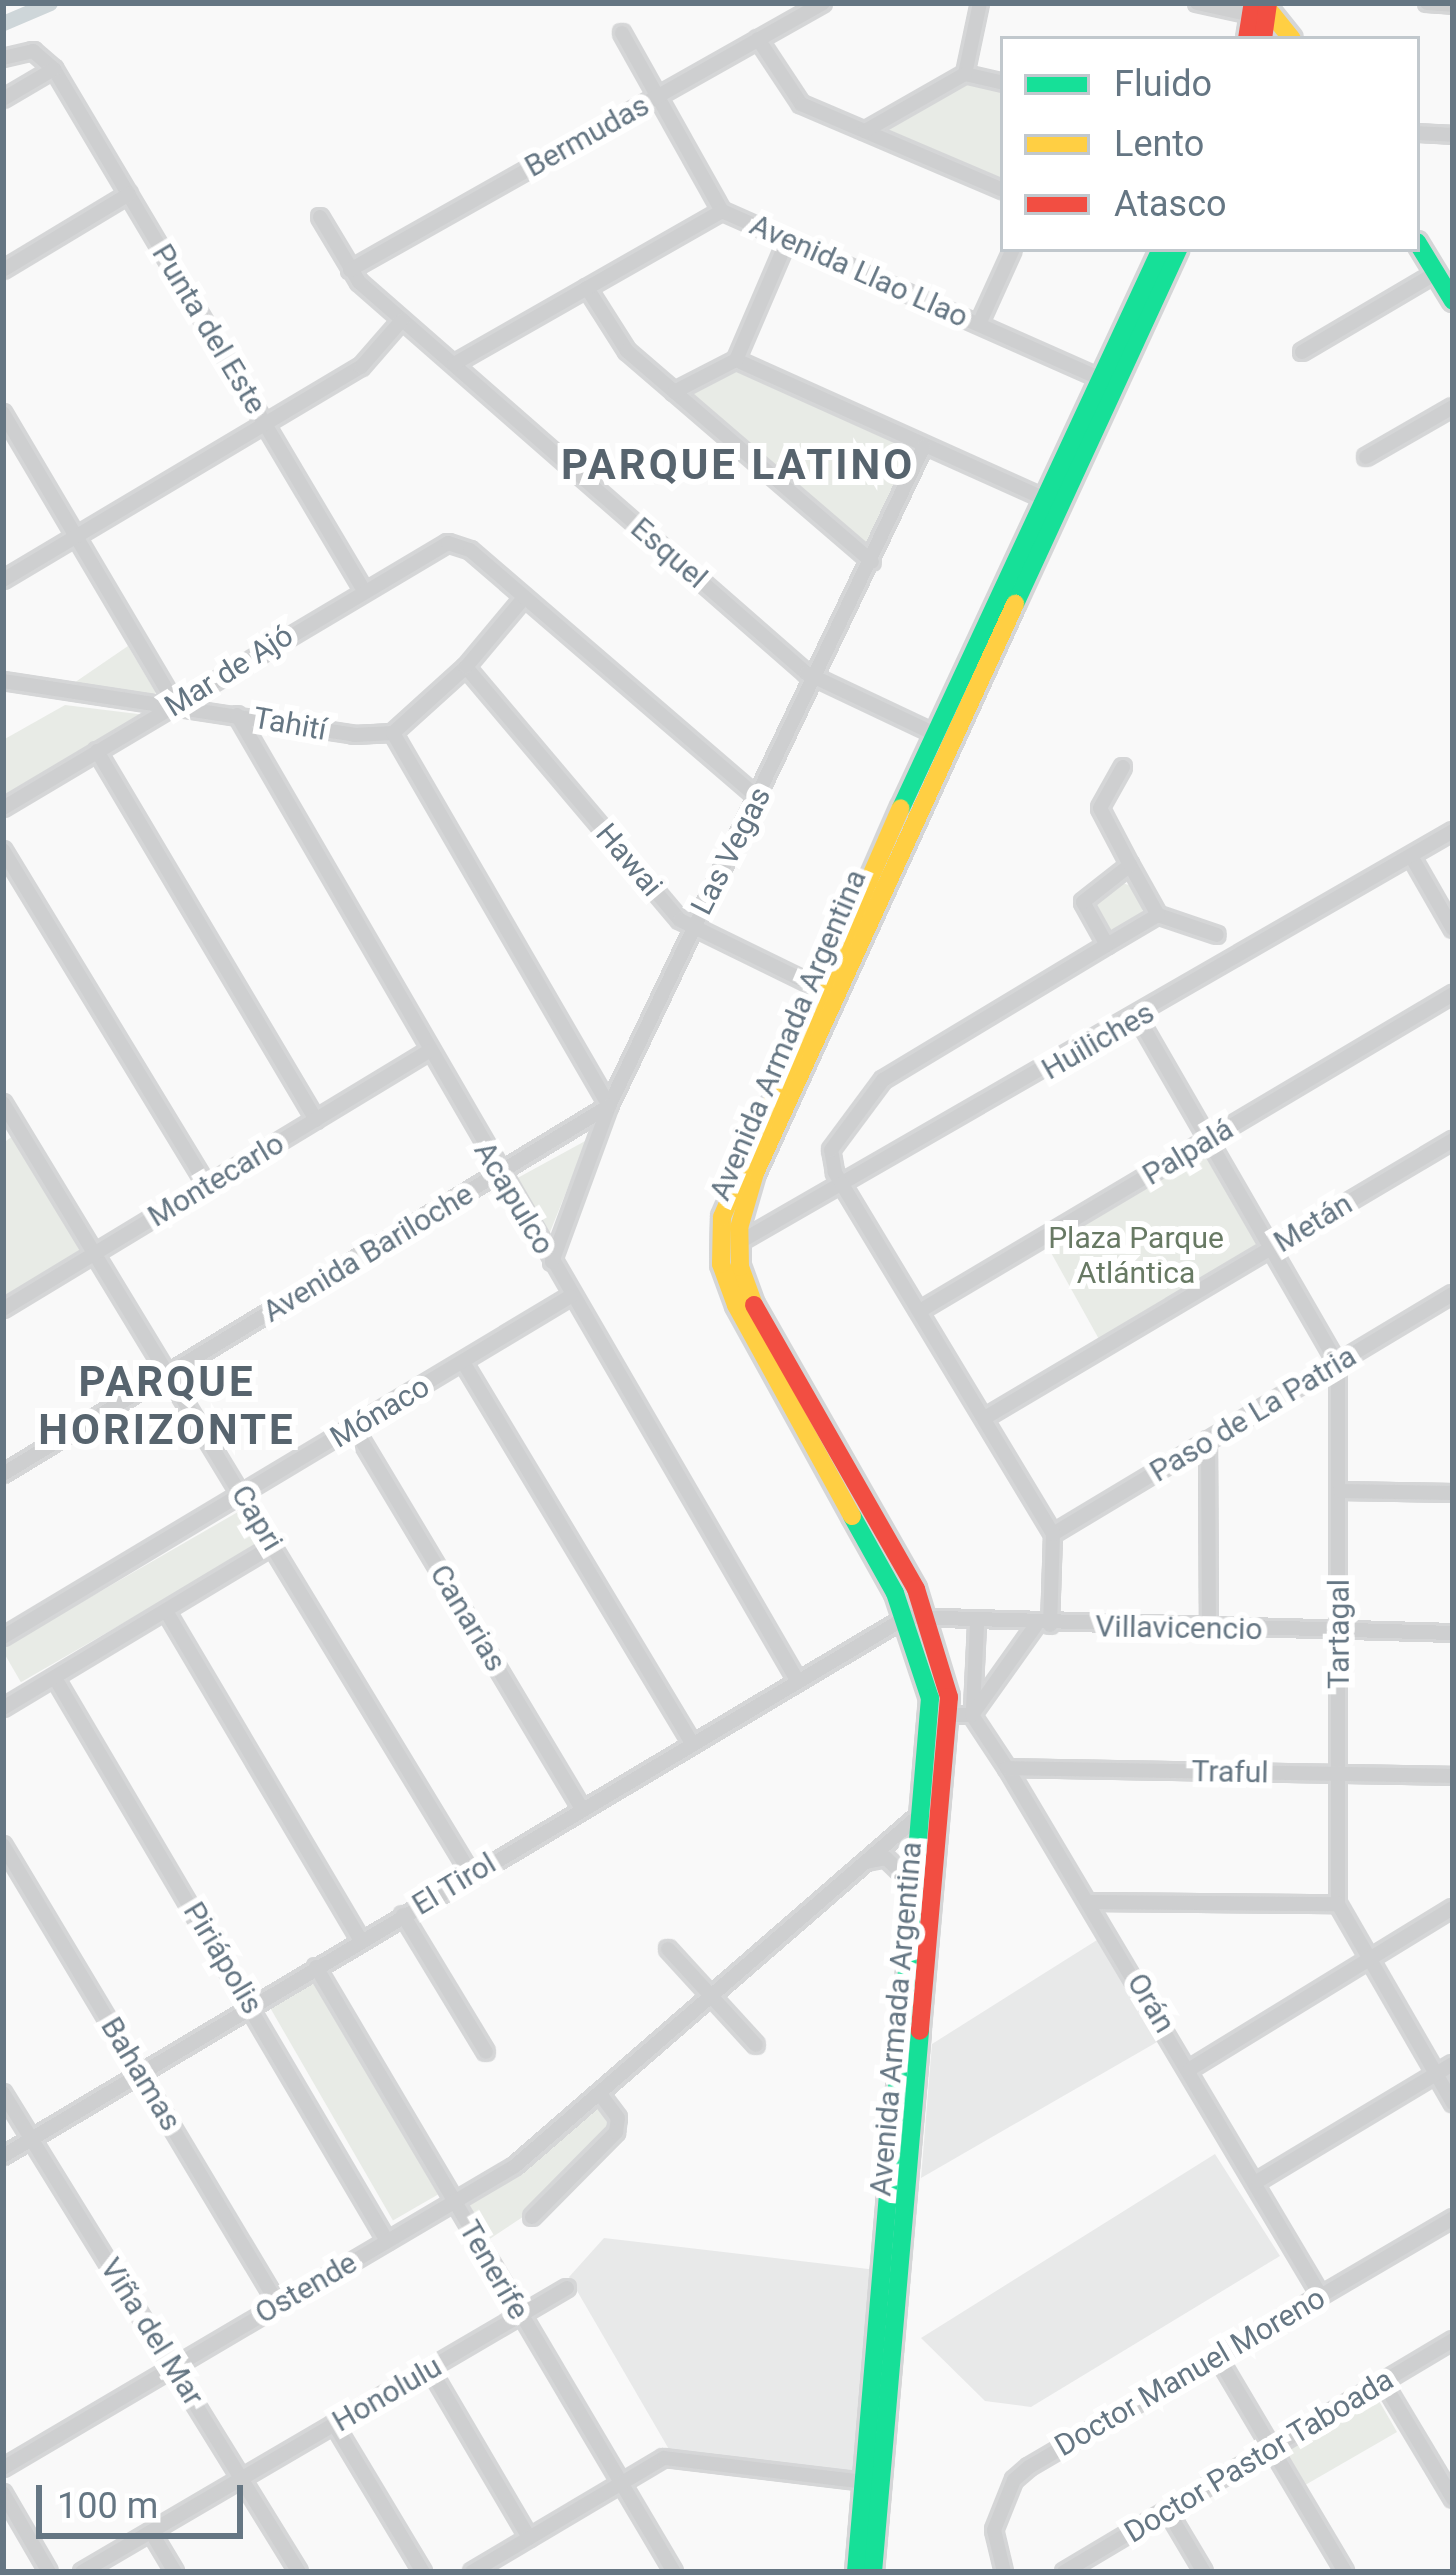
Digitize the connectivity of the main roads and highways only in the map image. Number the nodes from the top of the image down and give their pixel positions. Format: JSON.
{"nodes":[{"id":1,"x":1261,"y":7,"type":"edge"},
{"id":2,"x":1248,"y":36,"type":"edge"},
{"id":3,"x":1289,"y":36,"type":"edge"},
{"id":4,"x":1420,"y":247,"type":"edge"},
{"id":5,"x":1160,"y":252,"type":"edge"},
{"id":6,"x":1176,"y":252,"type":"edge"},
{"id":7,"x":1453,"y":301,"type":"edge"},
{"id":8,"x":1109,"y":382,"type":"junction"},
{"id":9,"x":944,"y":739,"type":"junction"},
{"id":10,"x":826,"y":992,"type":"junction"},
{"id":11,"x":856,"y":2572,"type":"edge"},
{"id":12,"x":873,"y":2572,"type":"edge"}],
"edges":[{"from":1,"to":2,"type":"main road"},
{"from":1,"to":3,"type":"main road"},
{"from":4,"to":7,"type":"main road"},
{"from":5,"to":8,"type":"main road","name":"Avenida Armada Argentina"},
{"from":6,"to":8,"type":"main road","name":"Avenida Armada Argentina"},
{"from":8,"to":9,"type":"main road","name":"Avenida Armada Argentina"},
{"from":8,"to":9,"type":"main road","name":"Avenida Armada Argentina"},
{"from":9,"to":10,"type":"main road","name":"Avenida Armada Argentina"},
{"from":10,"to":11,"type":"main road","name":"Avenida Armada Argentina"},
{"from":10,"to":12,"type":"main road","name":"Avenida Armada Argentina"}]}
